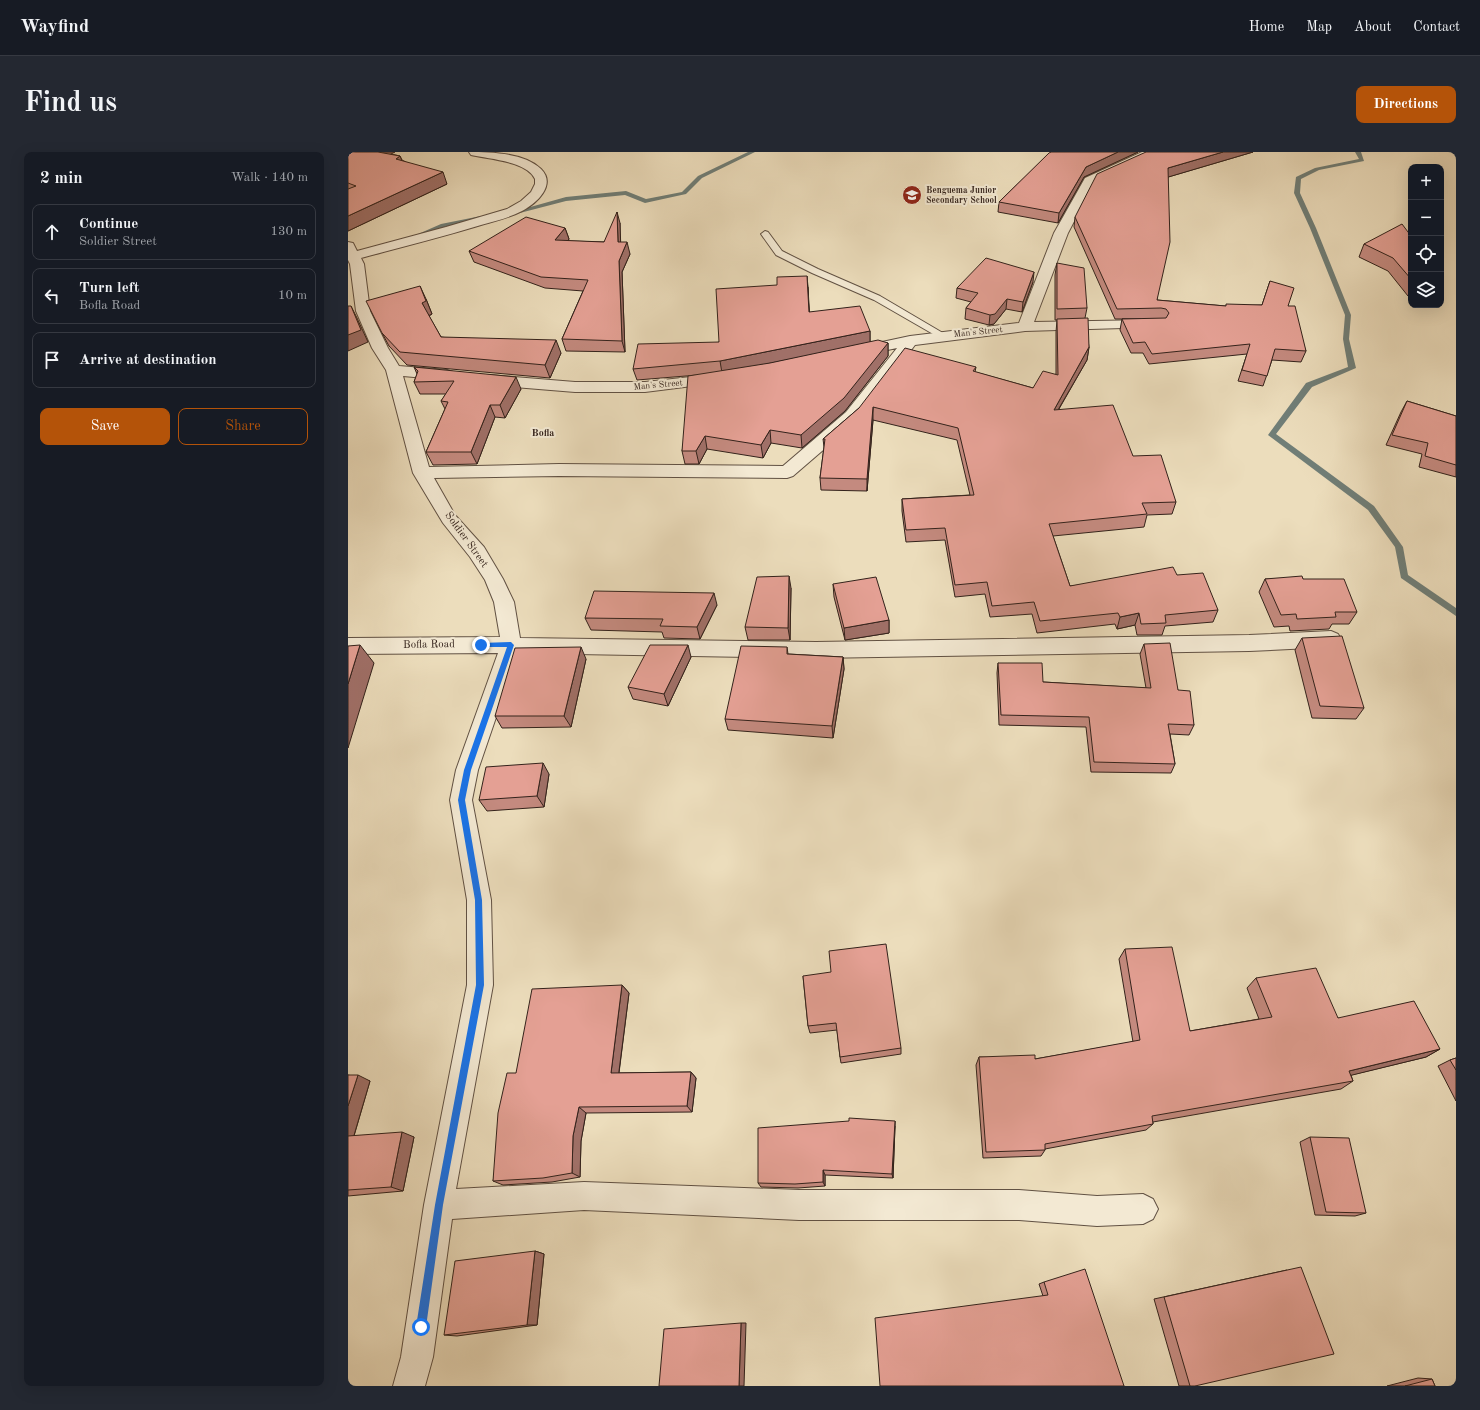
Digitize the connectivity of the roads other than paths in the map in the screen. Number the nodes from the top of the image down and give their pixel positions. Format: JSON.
{"nodes":[{"id":1,"x":1152,"y":152,"type":"edge"},
{"id":2,"x":485,"y":153,"type":"edge"},
{"id":3,"x":765,"y":234,"type":"dead end"},
{"id":4,"x":351,"y":251,"type":"edge"},
{"id":5,"x":1158,"y":324,"type":"edge"},
{"id":6,"x":1025,"y":327,"type":"junction"},
{"id":7,"x":943,"y":336,"type":"junction"},
{"id":8,"x":910,"y":341,"type":"junction"},
{"id":9,"x":848,"y":353,"type":"edge"},
{"id":10,"x":394,"y":370,"type":"junction"},
{"id":11,"x":729,"y":377,"type":"edge"},
{"id":12,"x":422,"y":473,"type":"junction"},
{"id":13,"x":1342,"y":638,"type":"edge"},
{"id":14,"x":511,"y":645,"type":"junction"},
{"id":15,"x":348,"y":646,"type":"edge"},
{"id":16,"x":439,"y":1205,"type":"junction"},
{"id":17,"x":1143,"y":1210,"type":"dead end"},
{"id":18,"x":409,"y":1386,"type":"edge"}],
"edges":[{"from":1,"to":6,"type":"street"},
{"from":2,"to":4,"type":"street"},
{"from":3,"to":7,"type":"lane"},
{"from":4,"to":10,"type":"street","name":"Soldier Street"},
{"from":5,"to":6,"type":"street","name":"Man's Street"},
{"from":6,"to":7,"type":"street","name":"Man's Street"},
{"from":7,"to":8,"type":"street","name":"Man's Street"},
{"from":8,"to":9,"type":"street","name":"Man's Street"},
{"from":8,"to":12,"type":"street"},
{"from":10,"to":11,"type":"street","name":"Man's Street"},
{"from":10,"to":12,"type":"street","name":"Soldier Street"},
{"from":12,"to":14,"type":"street","name":"Soldier Street"},
{"from":13,"to":14,"type":"street","name":"Bofla Road"},
{"from":14,"to":15,"type":"street","name":"Bofla Road"},
{"from":14,"to":16,"type":"street","name":"Soldier Street"},
{"from":16,"to":17,"type":"street"},
{"from":16,"to":18,"type":"street","name":"Soldier Street"}]}
